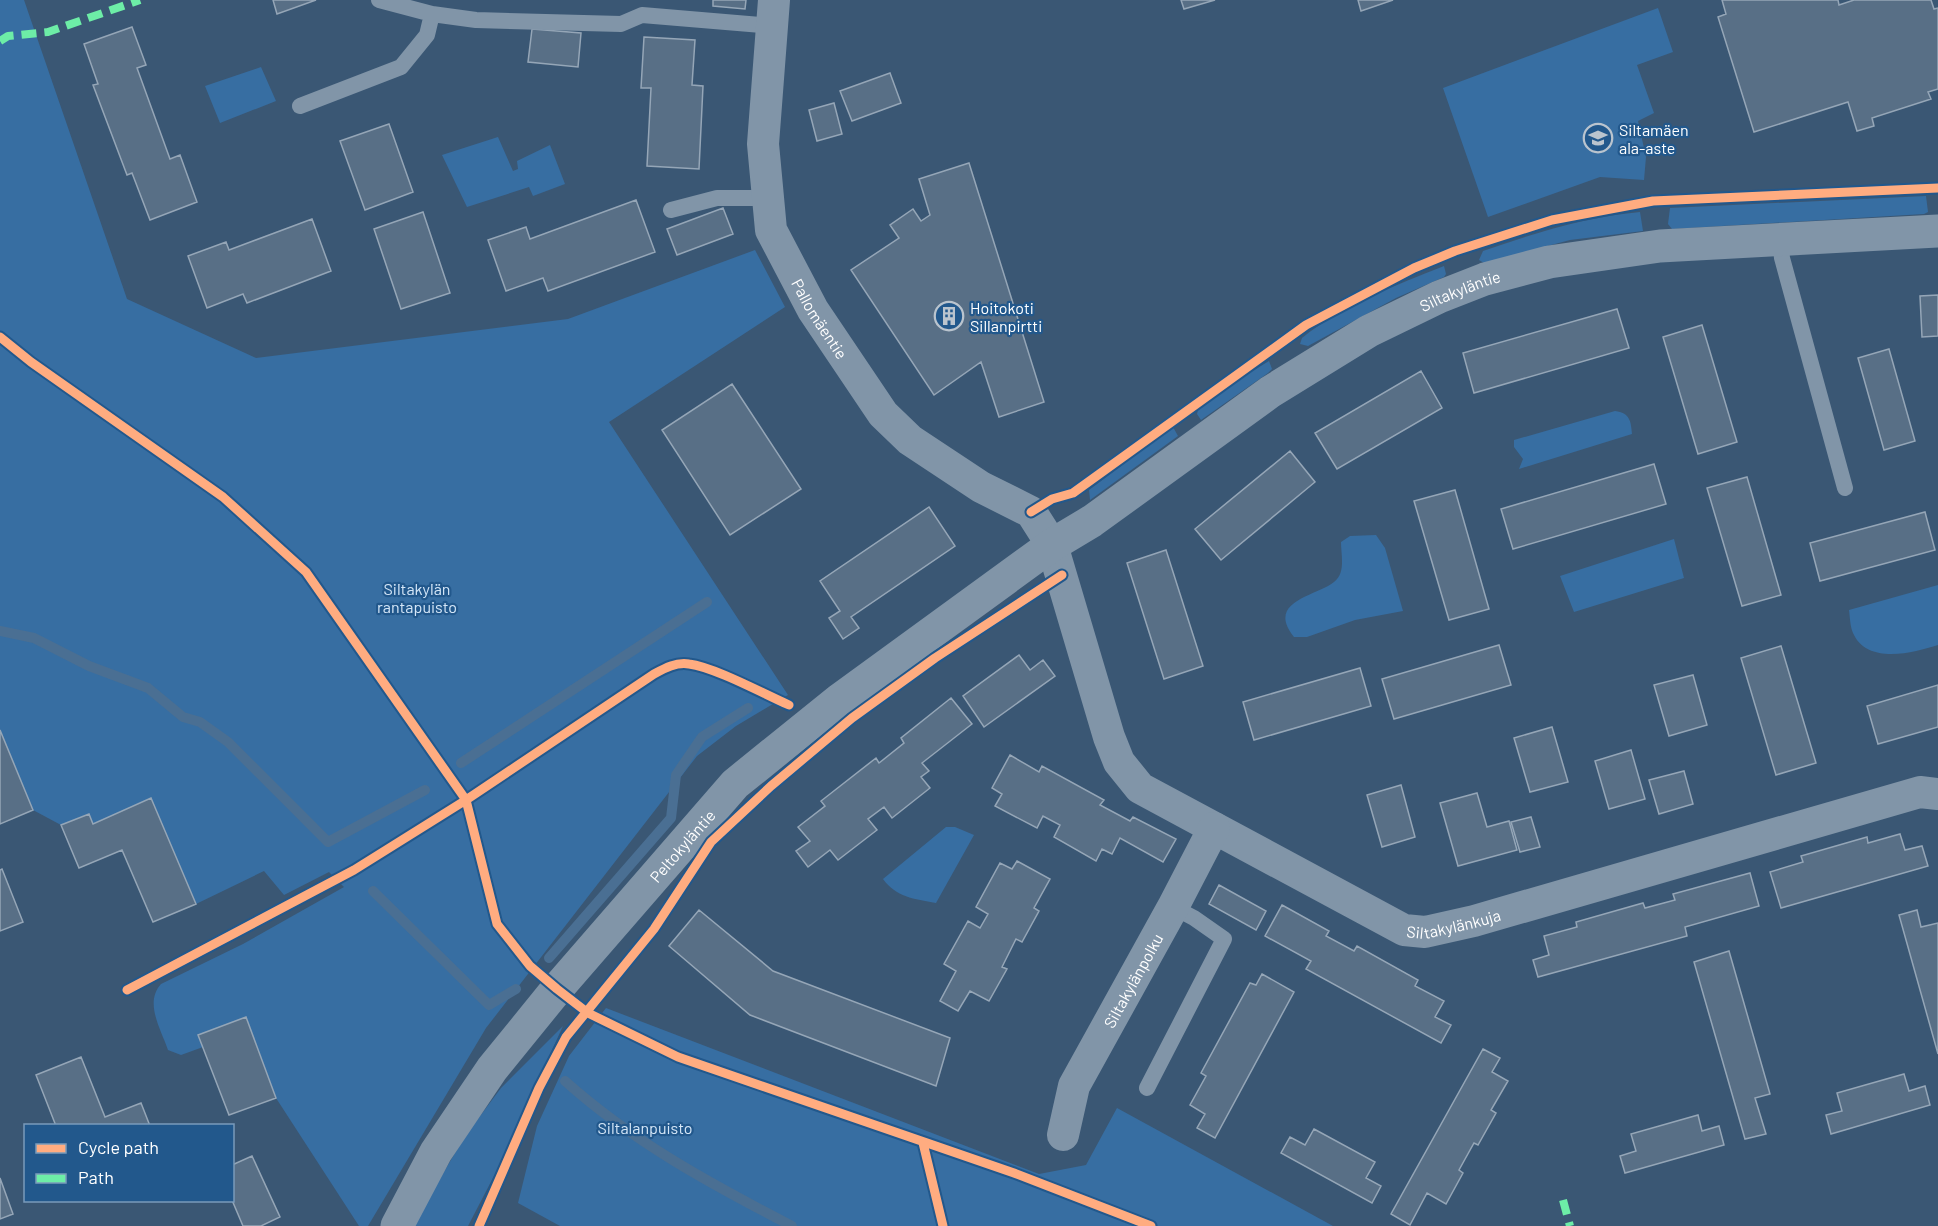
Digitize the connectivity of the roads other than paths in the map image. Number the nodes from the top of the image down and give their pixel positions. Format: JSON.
{"nodes":[{"id":1,"x":379,"y":0,"type":"edge"},
{"id":2,"x":773,"y":13,"type":"edge"},
{"id":3,"x":432,"y":14,"type":"junction"},
{"id":4,"x":300,"y":106,"type":"dead end"},
{"id":5,"x":767,"y":198,"type":"junction"},
{"id":6,"x":671,"y":210,"type":"dead end"},
{"id":7,"x":1938,"y":231,"type":"edge"},
{"id":8,"x":1780,"y":239,"type":"junction"},
{"id":9,"x":1845,"y":488,"type":"dead end"},
{"id":10,"x":1052,"y":545,"type":"junction"},
{"id":11,"x":1938,"y":794,"type":"edge"},
{"id":12,"x":1214,"y":828,"type":"junction"},
{"id":13,"x":1173,"y":907,"type":"junction"},
{"id":14,"x":1147,"y":1088,"type":"dead end"},
{"id":15,"x":1063,"y":1135,"type":"dead end"},
{"id":16,"x":397,"y":1226,"type":"edge"}],
"edges":[{"from":1,"to":3,"type":"lane"},
{"from":2,"to":3,"type":"lane"},
{"from":2,"to":5,"type":"street","name":"Pallomäentie"},
{"from":3,"to":4,"type":"lane"},
{"from":5,"to":6,"type":"lane"},
{"from":5,"to":10,"type":"street","name":"Pallomäentie"},
{"from":7,"to":8,"type":"street","name":"Siltakyläntie"},
{"from":8,"to":9,"type":"lane"},
{"from":8,"to":10,"type":"street","name":"Siltakyläntie"},
{"from":10,"to":12,"type":"street","name":"Siltakylänkuja"},
{"from":10,"to":16,"type":"street","name":"Peltokyläntie"},
{"from":11,"to":12,"type":"street","name":"Siltakylänkuja"},
{"from":12,"to":13,"type":"street","name":"Siltakylänpolku"},
{"from":13,"to":14,"type":"lane"},
{"from":13,"to":15,"type":"street","name":"Siltakylänpolku"}]}
